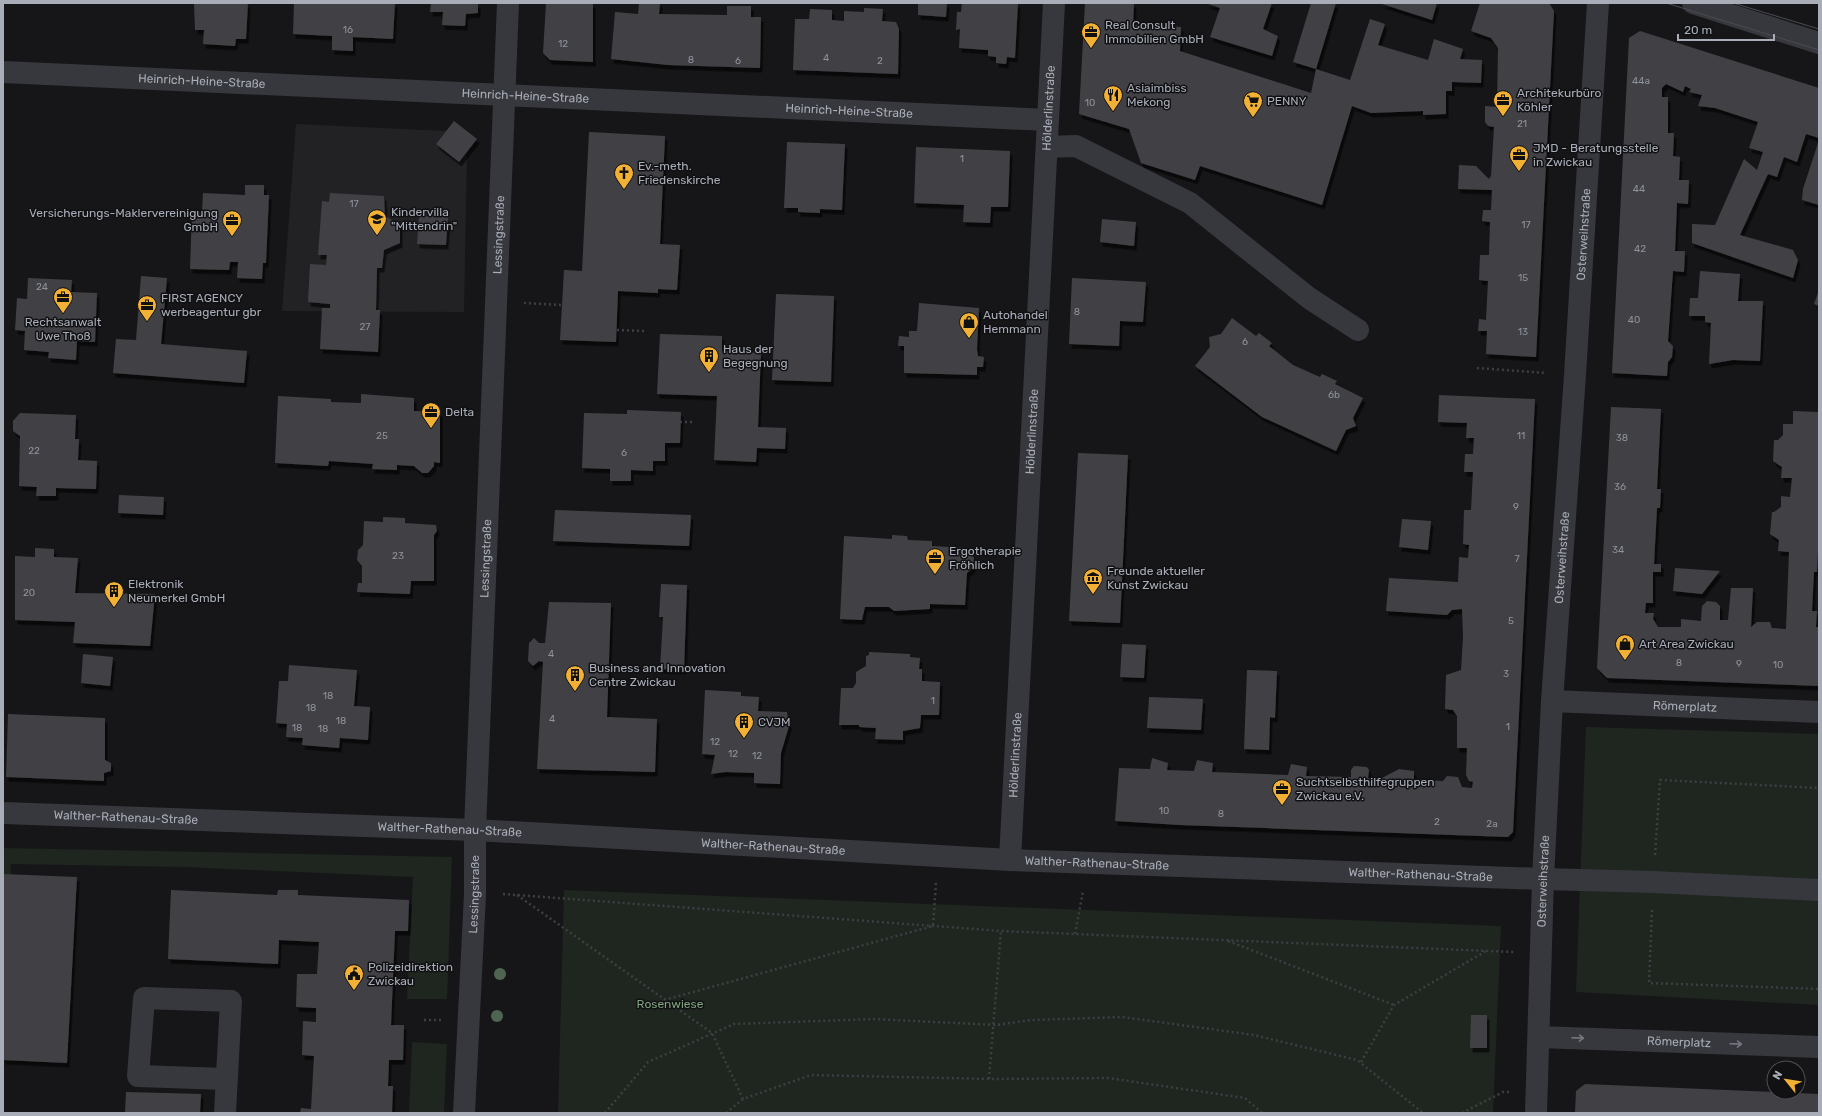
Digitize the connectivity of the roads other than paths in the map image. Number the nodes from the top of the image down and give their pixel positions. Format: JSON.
{"nodes":[{"id":1,"x":508,"y":3,"type":"edge"},
{"id":2,"x":1054,"y":3,"type":"edge"},
{"id":3,"x":1598,"y":3,"type":"edge"},
{"id":4,"x":1693,"y":3,"type":"edge"},
{"id":5,"x":1819,"y":43,"type":"edge"},
{"id":6,"x":3,"y":72,"type":"edge"},
{"id":7,"x":504,"y":96,"type":"junction"},
{"id":8,"x":1048,"y":120,"type":"junction"},
{"id":9,"x":1047,"y":147,"type":"junction"},
{"id":10,"x":1358,"y":330,"type":"dead end"},
{"id":11,"x":1552,"y":701,"type":"junction"},
{"id":12,"x":1819,"y":712,"type":"edge"},
{"id":13,"x":3,"y":813,"type":"edge"},
{"id":14,"x":475,"y":830,"type":"junction"},
{"id":15,"x":1010,"y":860,"type":"junction"},
{"id":16,"x":1543,"y":879,"type":"junction"},
{"id":17,"x":1819,"y":890,"type":"edge"},
{"id":18,"x":1539,"y":1037,"type":"junction"},
{"id":19,"x":1819,"y":1048,"type":"edge"},
{"id":20,"x":226,"y":1079,"type":"junction"},
{"id":21,"x":1536,"y":1103,"type":"edge"},
{"id":22,"x":225,"y":1113,"type":"edge"},
{"id":23,"x":464,"y":1113,"type":"edge"}],
"edges":[{"from":1,"to":7,"type":"street","name":"Lessingstraße"},
{"from":2,"to":8,"type":"street","name":"Hölderlinstraße"},
{"from":3,"to":11,"type":"street","name":"Osterweihstraße"},
{"from":4,"to":5,"type":"street"},
{"from":6,"to":7,"type":"street","name":"Heinrich-Heine-Straße"},
{"from":7,"to":8,"type":"street","name":"Heinrich-Heine-Straße"},
{"from":7,"to":14,"type":"street","name":"Lessingstraße"},
{"from":8,"to":9,"type":"street","name":"Hölderlinstraße"},
{"from":9,"to":10,"type":"street"},
{"from":9,"to":15,"type":"street","name":"Hölderlinstraße"},
{"from":11,"to":12,"type":"street","name":"Römerplatz"},
{"from":11,"to":16,"type":"street","name":"Osterweihstraße"},
{"from":13,"to":14,"type":"street","name":"Walther-Rathenau-Straße"},
{"from":14,"to":15,"type":"street","name":"Walther-Rathenau-Straße"},
{"from":14,"to":23,"type":"street","name":"Lessingstraße"},
{"from":15,"to":16,"type":"street","name":"Walther-Rathenau-Straße"},
{"from":16,"to":17,"type":"street"},
{"from":16,"to":18,"type":"street","name":"Osterweihstraße"},
{"from":18,"to":19,"type":"street","name":"Römerplatz","one_way":true},
{"from":18,"to":21,"type":"street","name":"Osterweihstraße"},
{"from":20,"to":20,"type":"street"},
{"from":20,"to":22,"type":"street"}]}
